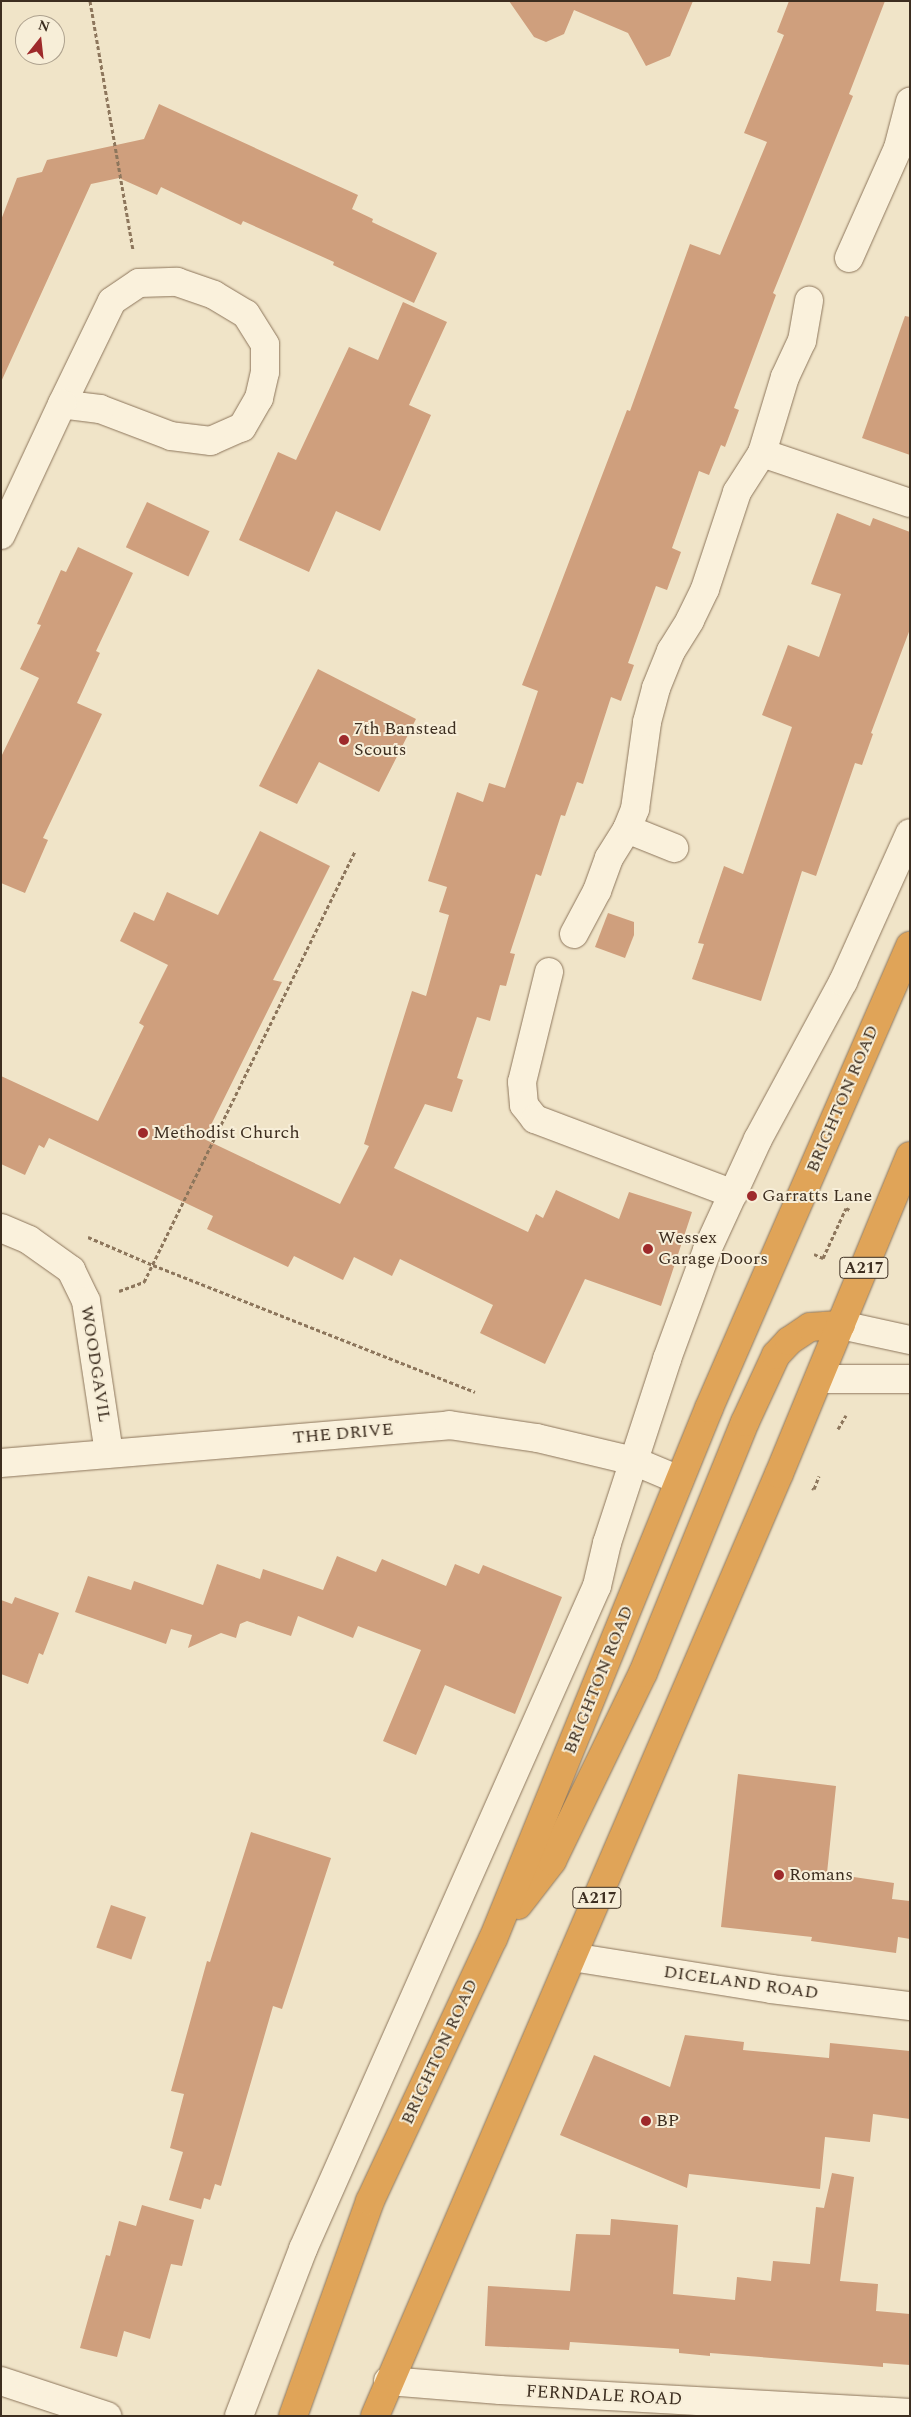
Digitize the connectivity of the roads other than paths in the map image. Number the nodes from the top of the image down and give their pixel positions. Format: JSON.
{"nodes":[{"id":1,"x":910,"y":102,"type":"edge"},
{"id":2,"x":904,"y":150,"type":"edge"},
{"id":3,"x":849,"y":258,"type":"dead end"},
{"id":4,"x":809,"y":301,"type":"dead end"},
{"id":5,"x":62,"y":404,"type":"junction"},
{"id":6,"x":762,"y":453,"type":"junction"},
{"id":7,"x":910,"y":503,"type":"edge"},
{"id":8,"x":1,"y":535,"type":"edge"},
{"id":9,"x":627,"y":830,"type":"junction"},
{"id":10,"x":910,"y":833,"type":"edge"},
{"id":11,"x":674,"y":848,"type":"dead end"},
{"id":12,"x":574,"y":934,"type":"dead end"},
{"id":13,"x":910,"y":946,"type":"edge"},
{"id":14,"x":550,"y":972,"type":"dead end"},
{"id":15,"x":910,"y":1156,"type":"edge"},
{"id":16,"x":732,"y":1194,"type":"junction"},
{"id":17,"x":1,"y":1228,"type":"edge"},
{"id":18,"x":842,"y":1325,"type":"junction"},
{"id":19,"x":910,"y":1340,"type":"edge"},
{"id":20,"x":819,"y":1379,"type":"junction"},
{"id":21,"x":910,"y":1379,"type":"edge"},
{"id":22,"x":109,"y":1453,"type":"junction"},
{"id":23,"x":634,"y":1461,"type":"junction"},
{"id":24,"x":1,"y":1463,"type":"edge"},
{"id":25,"x":679,"y":1480,"type":"junction"},
{"id":26,"x":493,"y":1938,"type":"junction"},
{"id":27,"x":572,"y":1957,"type":"junction"},
{"id":28,"x":910,"y":2006,"type":"edge"},
{"id":29,"x":1,"y":2381,"type":"edge"},
{"id":30,"x":388,"y":2381,"type":"junction"},
{"id":31,"x":910,"y":2413,"type":"edge"},
{"id":32,"x":107,"y":2416,"type":"edge"},
{"id":33,"x":239,"y":2416,"type":"edge"},
{"id":34,"x":293,"y":2416,"type":"edge"},
{"id":35,"x":375,"y":2416,"type":"edge"}],
"edges":[{"from":1,"to":2,"type":"street"},
{"from":2,"to":3,"type":"street"},
{"from":4,"to":6,"type":"street"},
{"from":5,"to":5,"type":"street"},
{"from":5,"to":8,"type":"street"},
{"from":6,"to":7,"type":"street"},
{"from":6,"to":9,"type":"street"},
{"from":9,"to":11,"type":"street"},
{"from":9,"to":12,"type":"street"},
{"from":10,"to":16,"type":"street"},
{"from":13,"to":25,"type":"highway","name":"BRIGHTON ROAD"},
{"from":14,"to":16,"type":"street"},
{"from":15,"to":18,"type":"highway","number":"A217"},
{"from":16,"to":23,"type":"street"},
{"from":17,"to":22,"type":"street","name":"WOODGAVIL"},
{"from":18,"to":19,"type":"street"},
{"from":18,"to":20,"type":"highway","number":"A217"},
{"from":18,"to":26,"type":"highway"},
{"from":20,"to":21,"type":"street"},
{"from":20,"to":27,"type":"highway","number":"A217"},
{"from":22,"to":23,"type":"street","name":"THE DRIVE"},
{"from":22,"to":24,"type":"street","name":"THE DRIVE"},
{"from":23,"to":25,"type":"street","name":"THE DRIVE"},
{"from":23,"to":33,"type":"street"},
{"from":25,"to":26,"type":"highway","name":"BRIGHTON ROAD"},
{"from":26,"to":34,"type":"highway","name":"BRIGHTON ROAD"},
{"from":27,"to":28,"type":"street","name":"DICELAND ROAD"},
{"from":27,"to":30,"type":"highway","number":"A217"},
{"from":29,"to":32,"type":"street"},
{"from":30,"to":31,"type":"street","name":"FERNDALE ROAD"},
{"from":30,"to":35,"type":"highway","number":"A217"}]}
